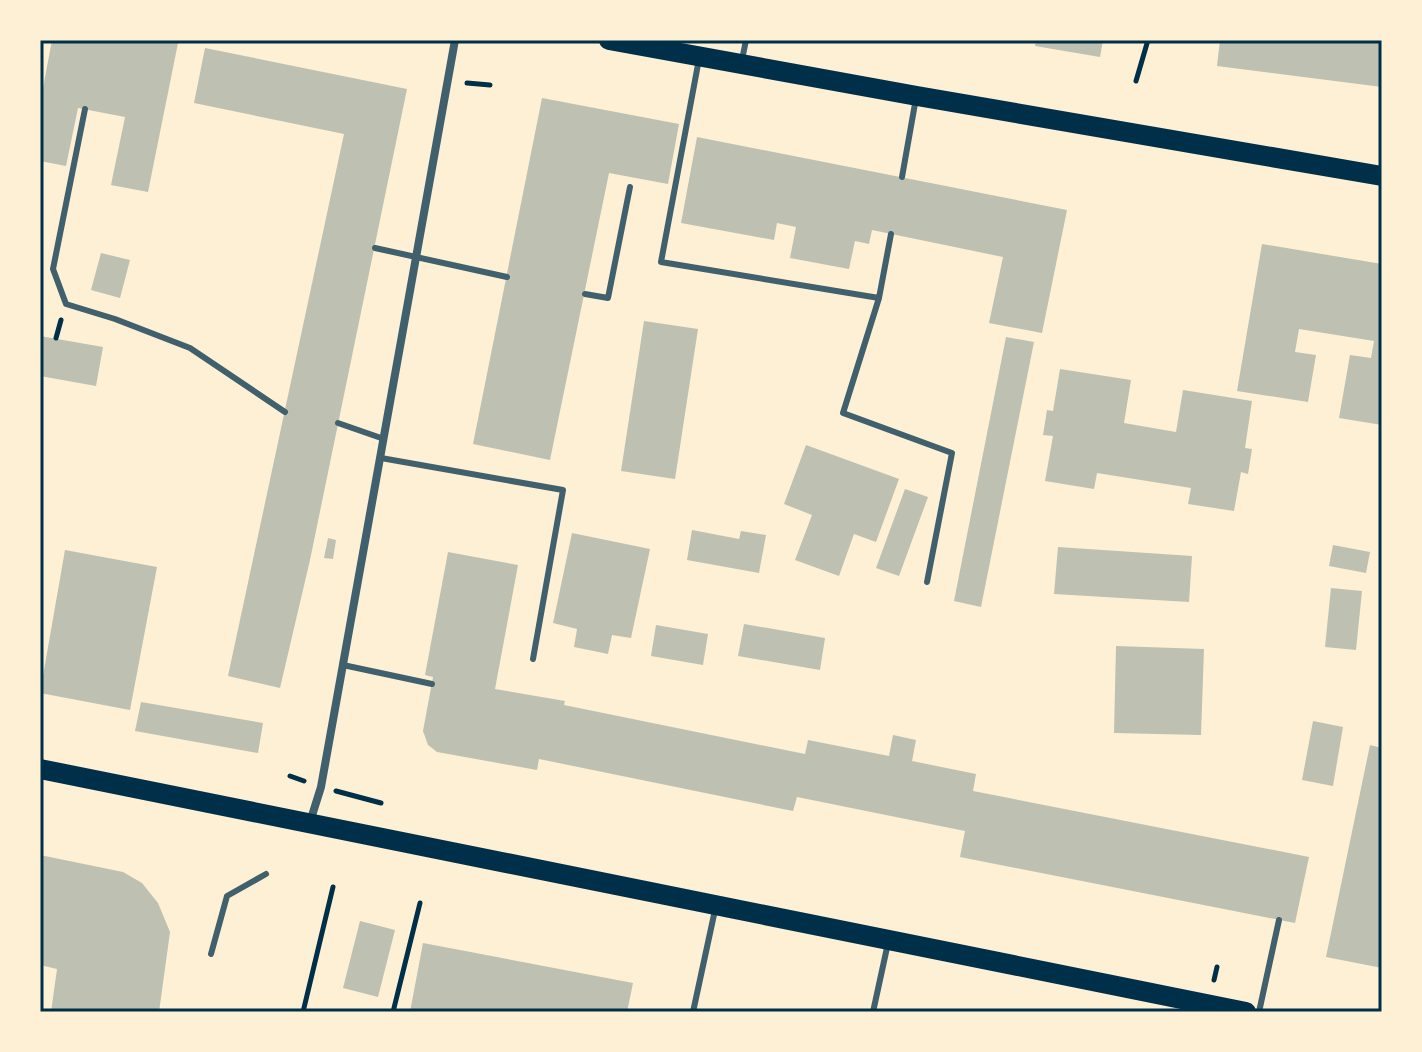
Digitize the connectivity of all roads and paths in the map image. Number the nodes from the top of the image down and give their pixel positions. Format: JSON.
{"nodes":[{"id":1,"x":455,"y":40,"type":"edge"},
{"id":2,"x":609,"y":40,"type":"edge"},
{"id":3,"x":746,"y":40,"type":"edge"},
{"id":4,"x":1148,"y":40,"type":"edge"},
{"id":5,"x":699,"y":55,"type":"junction"},
{"id":6,"x":741,"y":63,"type":"junction"},
{"id":7,"x":1136,"y":81,"type":"dead end"},
{"id":8,"x":917,"y":96,"type":"junction"},
{"id":9,"x":85,"y":109,"type":"dead end"},
{"id":10,"x":1382,"y":176,"type":"edge"},
{"id":11,"x":902,"y":177,"type":"dead end"},
{"id":12,"x":630,"y":187,"type":"dead end"},
{"id":13,"x":891,"y":234,"type":"dead end"},
{"id":14,"x":375,"y":248,"type":"dead end"},
{"id":15,"x":416,"y":257,"type":"junction"},
{"id":16,"x":507,"y":277,"type":"dead end"},
{"id":17,"x":585,"y":294,"type":"dead end"},
{"id":18,"x":879,"y":298,"type":"junction"},
{"id":19,"x":285,"y":412,"type":"dead end"},
{"id":20,"x":338,"y":423,"type":"dead end"},
{"id":21,"x":384,"y":439,"type":"junction"},
{"id":22,"x":381,"y":458,"type":"junction"},
{"id":23,"x":927,"y":582,"type":"dead end"},
{"id":24,"x":533,"y":659,"type":"dead end"},
{"id":25,"x":343,"y":665,"type":"junction"},
{"id":26,"x":432,"y":684,"type":"dead end"},
{"id":27,"x":40,"y":769,"type":"edge"},
{"id":28,"x":310,"y":823,"type":"junction"},
{"id":29,"x":266,"y":874,"type":"dead end"},
{"id":30,"x":333,"y":887,"type":"dead end"},
{"id":31,"x":420,"y":903,"type":"dead end"},
{"id":32,"x":716,"y":905,"type":"junction"},
{"id":33,"x":1279,"y":920,"type":"dead end"},
{"id":34,"x":889,"y":940,"type":"junction"},
{"id":35,"x":211,"y":954,"type":"dead end"},
{"id":36,"x":303,"y":1012,"type":"edge"},
{"id":37,"x":393,"y":1012,"type":"edge"},
{"id":38,"x":693,"y":1012,"type":"edge"},
{"id":39,"x":873,"y":1012,"type":"edge"},
{"id":40,"x":1246,"y":1012,"type":"edge"},
{"id":41,"x":1259,"y":1012,"type":"edge"}],
"edges":[{"from":1,"to":15,"type":"street"},
{"from":2,"to":5,"type":"main road"},
{"from":3,"to":6,"type":"lane"},
{"from":4,"to":7,"type":"path"},
{"from":5,"to":6,"type":"main road"},
{"from":5,"to":18,"type":"lane"},
{"from":6,"to":8,"type":"main road"},
{"from":8,"to":10,"type":"main road"},
{"from":8,"to":11,"type":"lane"},
{"from":9,"to":19,"type":"lane"},
{"from":12,"to":17,"type":"lane"},
{"from":13,"to":18,"type":"lane"},
{"from":14,"to":15,"type":"lane"},
{"from":15,"to":16,"type":"lane"},
{"from":15,"to":21,"type":"street"},
{"from":18,"to":23,"type":"lane"},
{"from":20,"to":21,"type":"lane"},
{"from":21,"to":22,"type":"street"},
{"from":22,"to":24,"type":"lane"},
{"from":22,"to":25,"type":"street"},
{"from":25,"to":26,"type":"lane"},
{"from":25,"to":28,"type":"street"},
{"from":27,"to":28,"type":"main road"},
{"from":28,"to":32,"type":"main road"},
{"from":29,"to":35,"type":"lane"},
{"from":30,"to":36,"type":"path"},
{"from":31,"to":37,"type":"path"},
{"from":32,"to":34,"type":"main road"},
{"from":32,"to":38,"type":"lane"},
{"from":33,"to":41,"type":"lane"},
{"from":34,"to":39,"type":"lane"},
{"from":34,"to":40,"type":"main road"}]}
